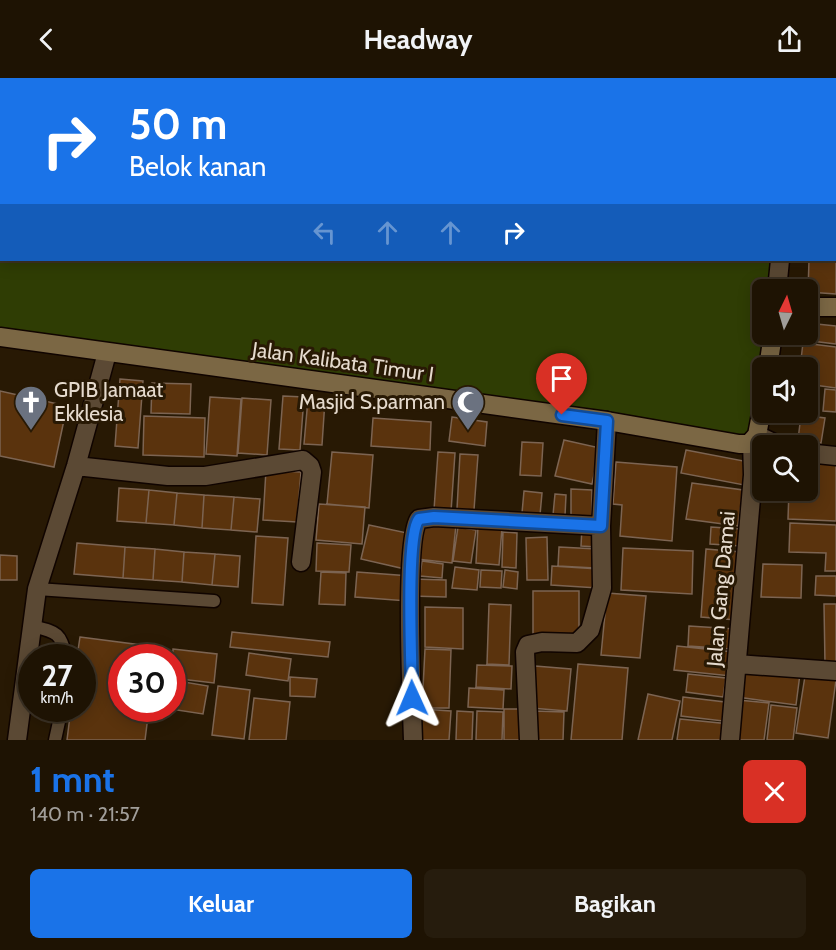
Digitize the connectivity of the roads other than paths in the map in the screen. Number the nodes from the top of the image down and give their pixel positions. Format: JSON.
{"nodes":[{"id":1,"x":780,"y":261,"type":"edge"},
{"id":2,"x":778,"y":279,"type":"edge"},
{"id":3,"x":818,"y":307,"type":"edge"},
{"id":4,"x":836,"y":307,"type":"edge"},
{"id":5,"x":0,"y":337,"type":"edge"},
{"id":6,"x":106,"y":353,"type":"junction"},
{"id":7,"x":607,"y":421,"type":"junction"},
{"id":8,"x":752,"y":440,"type":"edge"},
{"id":9,"x":818,"y":454,"type":"edge"},
{"id":10,"x":836,"y":456,"type":"edge"},
{"id":11,"x":76,"y":466,"type":"junction"},
{"id":12,"x":752,"y":487,"type":"edge"},
{"id":13,"x":601,"y":526,"type":"junction"},
{"id":14,"x":301,"y":562,"type":"dead end"},
{"id":15,"x":37,"y":589,"type":"junction"},
{"id":16,"x":214,"y":601,"type":"dead end"},
{"id":17,"x":32,"y":626,"type":"junction"},
{"id":18,"x":64,"y":644,"type":"edge"},
{"id":19,"x":737,"y":664,"type":"junction"},
{"id":20,"x":836,"y":671,"type":"edge"},
{"id":21,"x":59,"y":722,"type":"edge"},
{"id":22,"x":17,"y":740,"type":"edge"},
{"id":23,"x":55,"y":740,"type":"edge"},
{"id":24,"x":413,"y":740,"type":"edge"},
{"id":25,"x":529,"y":740,"type":"edge"},
{"id":26,"x":730,"y":740,"type":"edge"}],
"edges":[{"from":1,"to":2,"type":"street"},
{"from":3,"to":4,"type":"street"},
{"from":5,"to":6,"type":"street","name":"Jalan Kalibata Timur I"},
{"from":6,"to":7,"type":"street","name":"Jalan Kalibata Timur I"},
{"from":6,"to":11,"type":"street"},
{"from":7,"to":8,"type":"street","name":"Jalan Kalibata Timur I"},
{"from":7,"to":13,"type":"street"},
{"from":9,"to":10,"type":"street"},
{"from":11,"to":14,"type":"street"},
{"from":11,"to":15,"type":"street"},
{"from":12,"to":19,"type":"street","name":"Jalan Gang Damai"},
{"from":13,"to":24,"type":"street"},
{"from":13,"to":25,"type":"street"},
{"from":15,"to":16,"type":"lane"},
{"from":15,"to":17,"type":"street"},
{"from":17,"to":18,"type":"lane"},
{"from":17,"to":22,"type":"street"},
{"from":19,"to":20,"type":"street"},
{"from":19,"to":26,"type":"street","name":"Jalan Gang Damai"},
{"from":21,"to":23,"type":"lane"}]}
